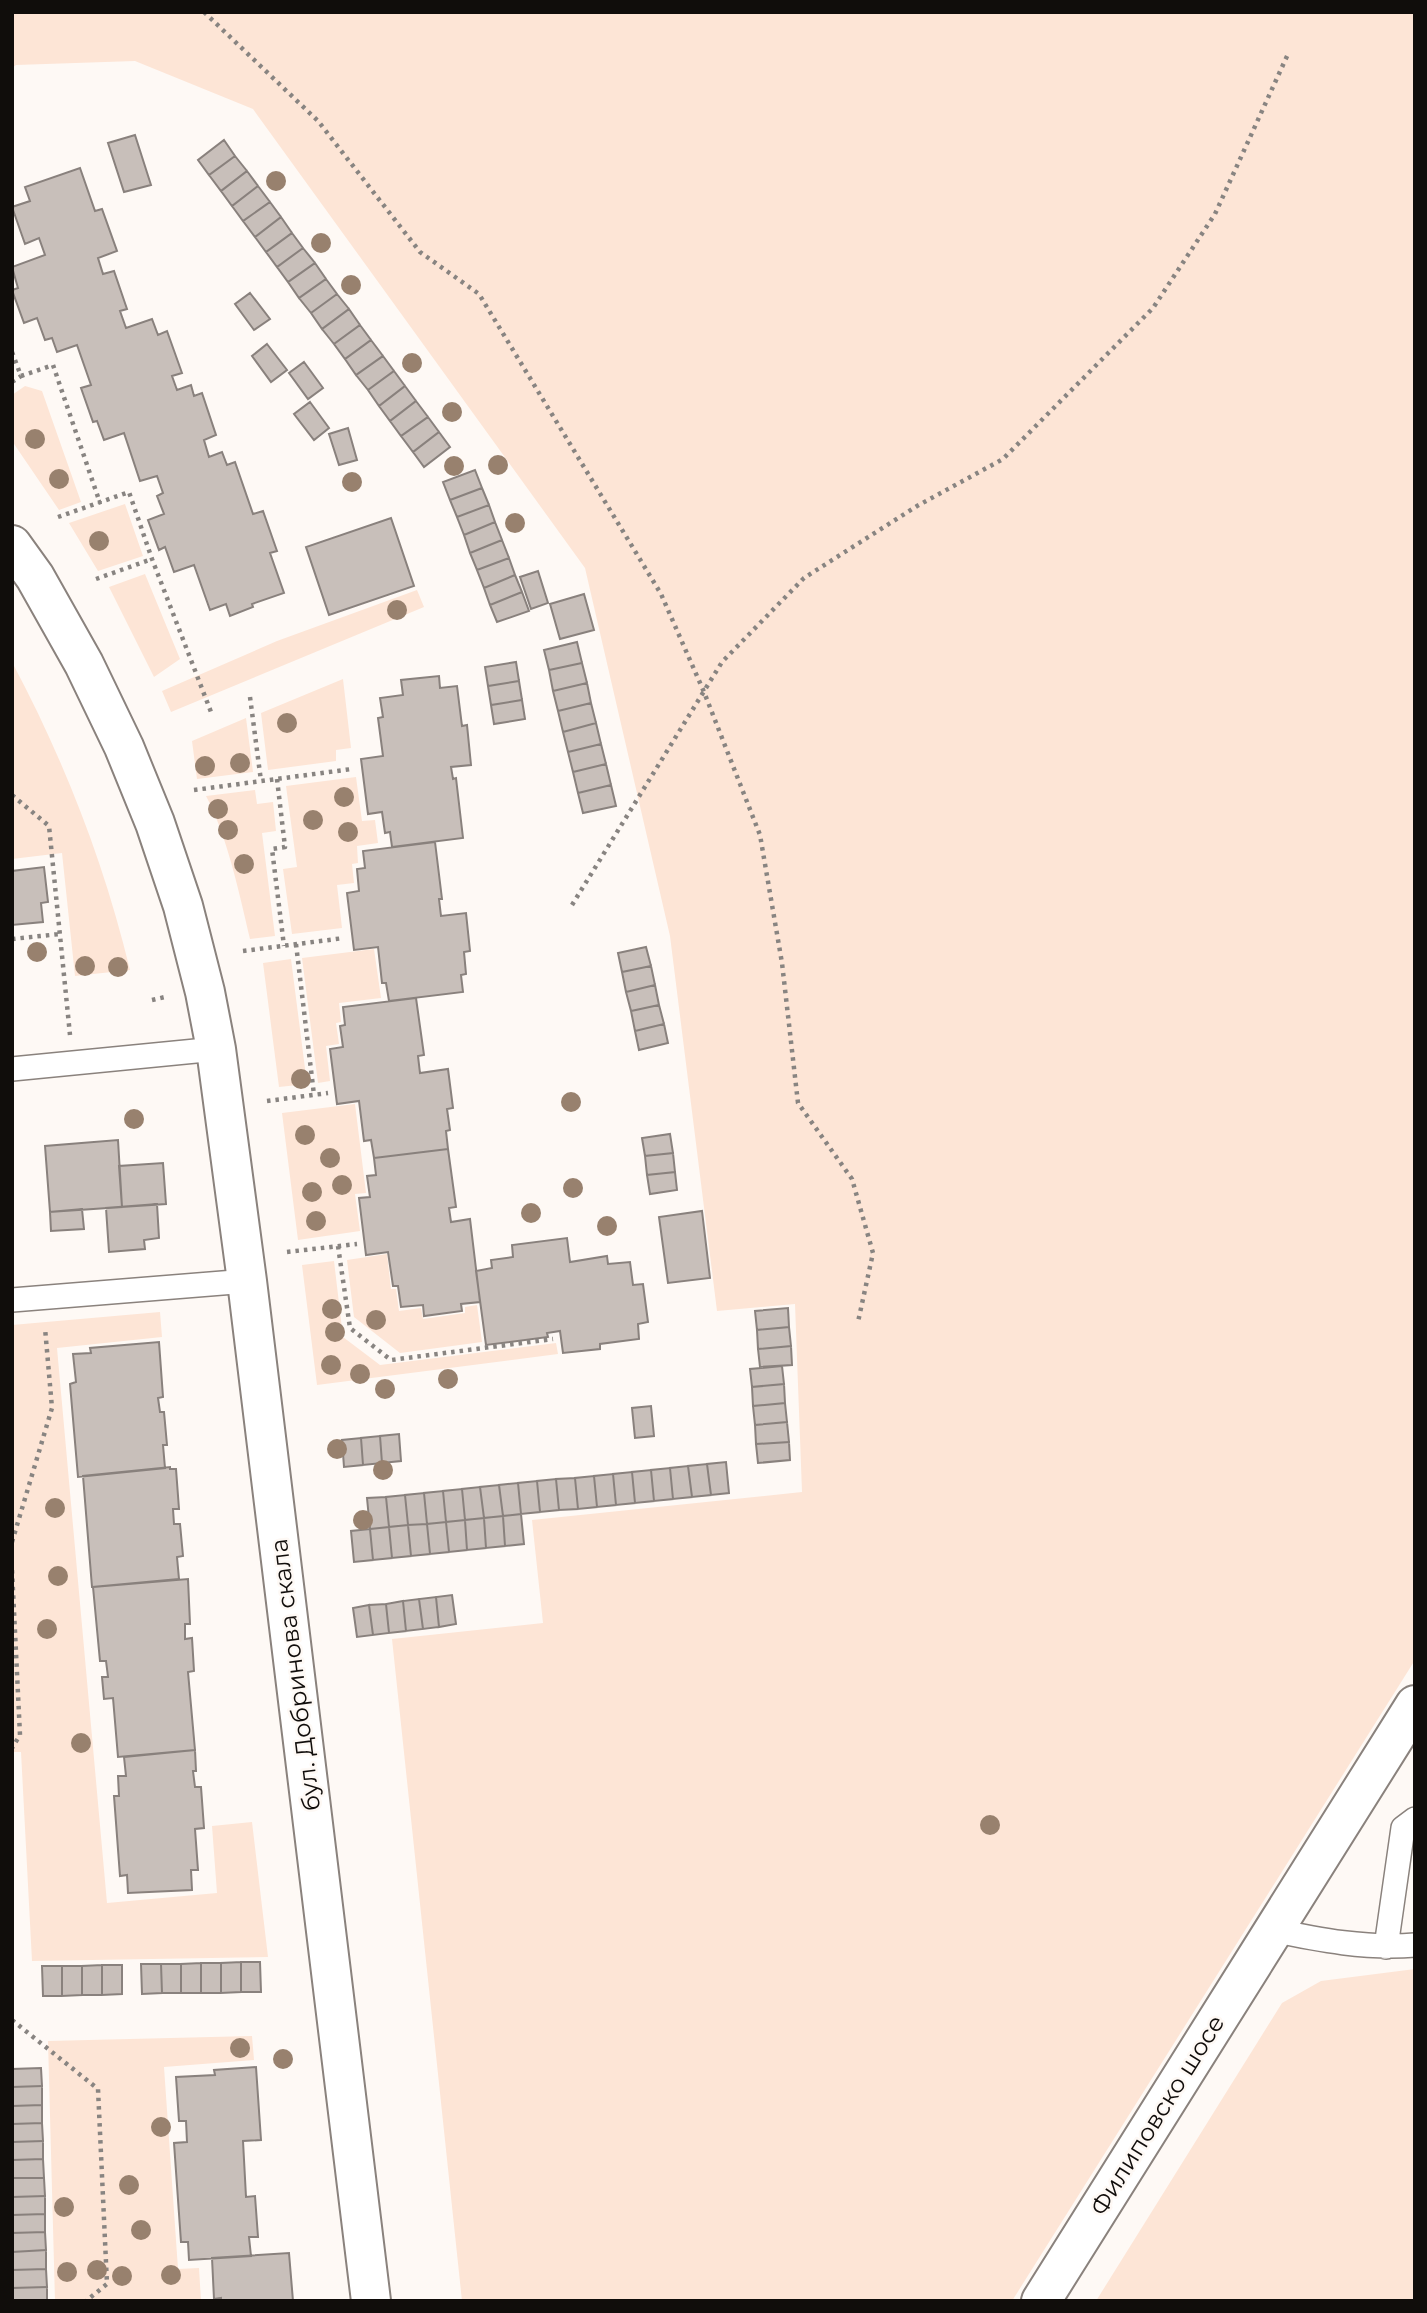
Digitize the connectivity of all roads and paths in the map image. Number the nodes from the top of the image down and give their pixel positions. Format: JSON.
{"nodes":[{"id":1,"x":204,"y":12,"type":"edge"},
{"id":2,"x":1288,"y":54,"type":"dead end"},
{"id":3,"x":12,"y":352,"type":"edge"},
{"id":4,"x":20,"y":376,"type":"junction"},
{"id":5,"x":12,"y":382,"type":"edge"},
{"id":6,"x":100,"y":503,"type":"junction"},
{"id":7,"x":58,"y":517,"type":"dead end"},
{"id":8,"x":12,"y":545,"type":"edge"},
{"id":9,"x":152,"y":559,"type":"junction"},
{"id":10,"x":96,"y":579,"type":"dead end"},
{"id":11,"x":704,"y":692,"type":"junction"},
{"id":12,"x":250,"y":697,"type":"dead end"},
{"id":13,"x":211,"y":712,"type":"dead end"},
{"id":14,"x":352,"y":769,"type":"dead end"},
{"id":15,"x":277,"y":779,"type":"junction"},
{"id":16,"x":261,"y":781,"type":"junction"},
{"id":17,"x":194,"y":790,"type":"dead end"},
{"id":18,"x":12,"y":795,"type":"edge"},
{"id":19,"x":572,"y":905,"type":"dead end"},
{"id":20,"x":60,"y":934,"type":"junction"},
{"id":21,"x":344,"y":938,"type":"dead end"},
{"id":22,"x":12,"y":939,"type":"edge"},
{"id":23,"x":296,"y":944,"type":"junction"},
{"id":24,"x":284,"y":946,"type":"junction"},
{"id":25,"x":243,"y":951,"type":"dead end"},
{"id":26,"x":165,"y":997,"type":"dead end"},
{"id":27,"x":152,"y":1000,"type":"dead end"},
{"id":28,"x":215,"y":1049,"type":"junction"},
{"id":29,"x":73,"y":1063,"type":"junction"},
{"id":30,"x":12,"y":1069,"type":"edge"},
{"id":31,"x":327,"y":1093,"type":"dead end"},
{"id":32,"x":314,"y":1095,"type":"junction"},
{"id":33,"x":267,"y":1101,"type":"dead end"},
{"id":34,"x":357,"y":1244,"type":"dead end"},
{"id":35,"x":338,"y":1246,"type":"junction"},
{"id":36,"x":287,"y":1252,"type":"dead end"},
{"id":37,"x":247,"y":1281,"type":"junction"},
{"id":38,"x":41,"y":1298,"type":"junction"},
{"id":39,"x":12,"y":1300,"type":"edge"},
{"id":40,"x":858,"y":1322,"type":"dead end"},
{"id":41,"x":554,"y":1339,"type":"dead end"},
{"id":42,"x":12,"y":1542,"type":"edge"},
{"id":43,"x":12,"y":1570,"type":"edge"},
{"id":44,"x":1415,"y":1705,"type":"edge"},
{"id":45,"x":12,"y":1748,"type":"edge"},
{"id":46,"x":1415,"y":1819,"type":"edge"},
{"id":47,"x":1272,"y":1930,"type":"junction"},
{"id":48,"x":1415,"y":1945,"type":"edge"},
{"id":49,"x":1386,"y":1947,"type":"junction"},
{"id":50,"x":12,"y":2020,"type":"edge"},
{"id":51,"x":86,"y":2301,"type":"edge"},
{"id":52,"x":371,"y":2301,"type":"edge"},
{"id":53,"x":1041,"y":2301,"type":"edge"}],
"edges":[{"from":1,"to":11,"type":"path"},
{"from":2,"to":11,"type":"path"},
{"from":3,"to":4,"type":"path"},
{"from":4,"to":5,"type":"path"},
{"from":4,"to":6,"type":"path"},
{"from":6,"to":7,"type":"path"},
{"from":6,"to":9,"type":"path"},
{"from":8,"to":28,"type":"main road","name":"бул. Добринова скала"},
{"from":9,"to":10,"type":"path"},
{"from":9,"to":13,"type":"path"},
{"from":11,"to":19,"type":"path"},
{"from":11,"to":40,"type":"path"},
{"from":12,"to":16,"type":"path"},
{"from":14,"to":15,"type":"path"},
{"from":15,"to":16,"type":"path"},
{"from":15,"to":24,"type":"path"},
{"from":16,"to":17,"type":"path"},
{"from":18,"to":20,"type":"path"},
{"from":20,"to":22,"type":"path"},
{"from":20,"to":29,"type":"path"},
{"from":21,"to":23,"type":"path"},
{"from":23,"to":24,"type":"path"},
{"from":23,"to":32,"type":"path"},
{"from":24,"to":25,"type":"path"},
{"from":26,"to":27,"type":"path"},
{"from":28,"to":29,"type":"lane"},
{"from":28,"to":37,"type":"main road","name":"бул. Добринова скала"},
{"from":29,"to":30,"type":"lane"},
{"from":31,"to":32,"type":"path"},
{"from":32,"to":33,"type":"path"},
{"from":34,"to":35,"type":"path"},
{"from":35,"to":36,"type":"path"},
{"from":35,"to":41,"type":"path"},
{"from":37,"to":38,"type":"lane"},
{"from":37,"to":52,"type":"main road","name":"бул. Добринова скала"},
{"from":38,"to":39,"type":"lane"},
{"from":38,"to":42,"type":"path"},
{"from":43,"to":45,"type":"path"},
{"from":44,"to":47,"type":"main road","name":"Филиповско шосе"},
{"from":46,"to":49,"type":"lane"},
{"from":47,"to":49,"type":"lane"},
{"from":47,"to":53,"type":"main road","name":"Филиповско шосе"},
{"from":48,"to":49,"type":"lane"},
{"from":50,"to":51,"type":"path"}]}
